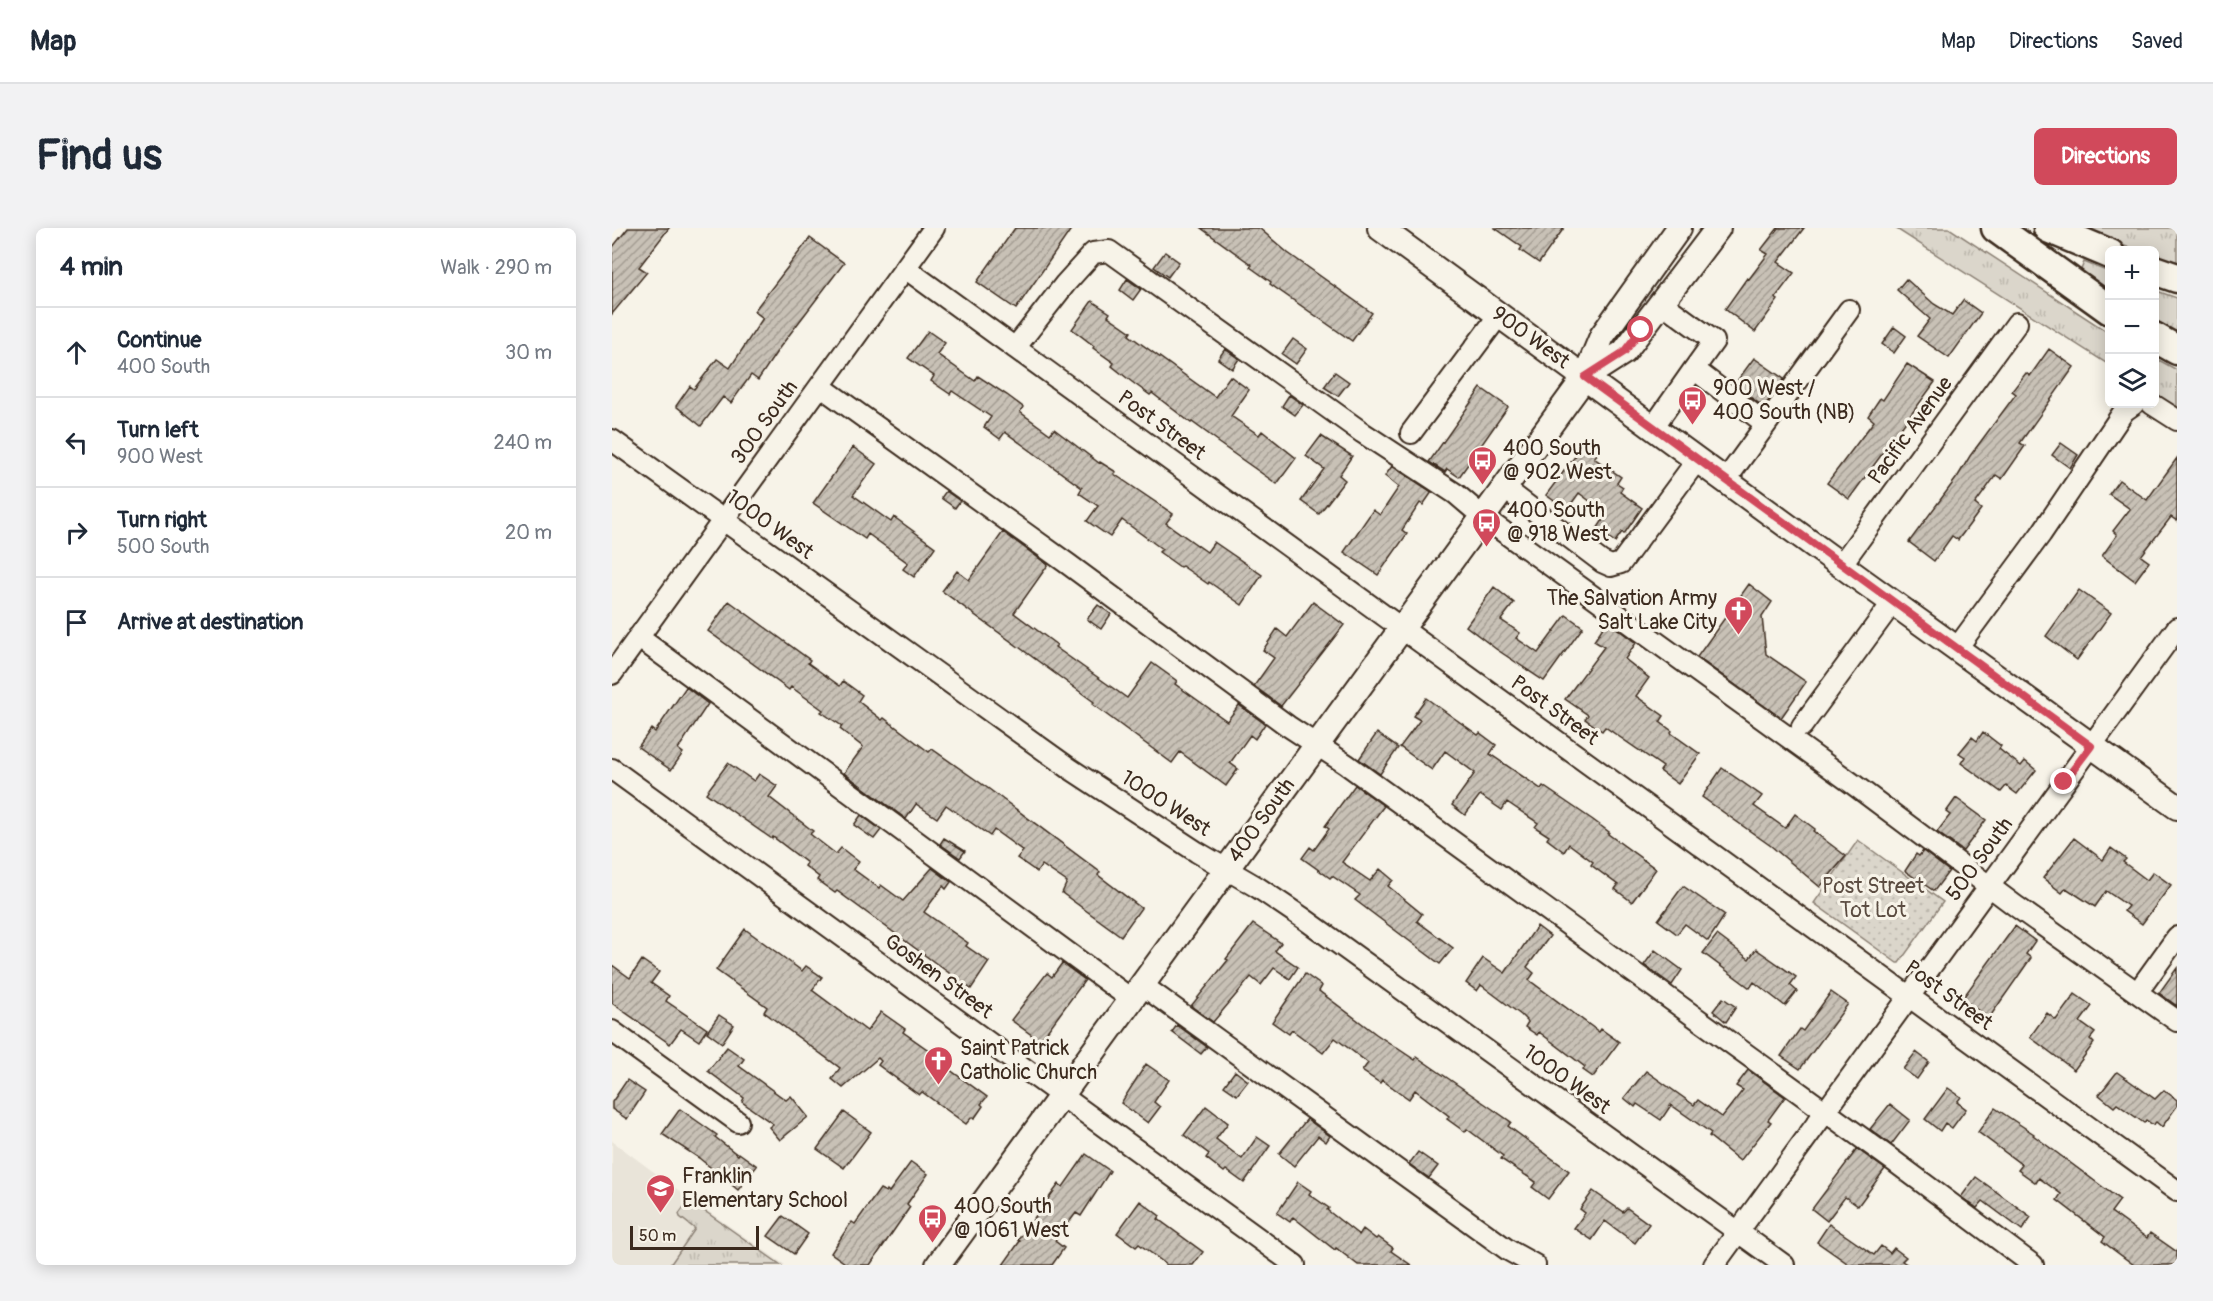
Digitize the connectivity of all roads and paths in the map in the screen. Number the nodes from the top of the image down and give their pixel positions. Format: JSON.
{"nodes":[{"id":1,"x":934,"y":228,"type":"edge"},
{"id":2,"x":1380,"y":228,"type":"edge"},
{"id":3,"x":1718,"y":228,"type":"edge"},
{"id":4,"x":1996,"y":228,"type":"edge"},
{"id":5,"x":2048,"y":228,"type":"edge"},
{"id":6,"x":1676,"y":229,"type":"edge"},
{"id":7,"x":2105,"y":252,"type":"edge"},
{"id":8,"x":905,"y":268,"type":"junction"},
{"id":9,"x":2159,"y":272,"type":"edge"},
{"id":10,"x":2177,"y":278,"type":"edge"},
{"id":11,"x":1662,"y":303,"type":"junction"},
{"id":12,"x":2105,"y":307,"type":"edge"},
{"id":13,"x":1849,"y":310,"type":"dead end"},
{"id":14,"x":1499,"y":315,"type":"junction"},
{"id":15,"x":2017,"y":323,"type":"dead end"},
{"id":16,"x":2159,"y":340,"type":"edge"},
{"id":17,"x":1015,"y":348,"type":"junction"},
{"id":18,"x":2177,"y":350,"type":"edge"},
{"id":19,"x":1694,"y":369,"type":"junction"},
{"id":20,"x":1585,"y":377,"type":"junction"},
{"id":21,"x":820,"y":386,"type":"junction"},
{"id":22,"x":2128,"y":408,"type":"edge"},
{"id":23,"x":2158,"y":408,"type":"edge"},
{"id":24,"x":2177,"y":420,"type":"edge"},
{"id":25,"x":1766,"y":424,"type":"junction"},
{"id":26,"x":1653,"y":426,"type":"junction"},
{"id":27,"x":1411,"y":433,"type":"dead end"},
{"id":28,"x":612,"y":440,"type":"edge"},
{"id":29,"x":1697,"y":460,"type":"junction"},
{"id":30,"x":1725,"y":481,"type":"junction"},
{"id":31,"x":1504,"y":488,"type":"junction"},
{"id":32,"x":1483,"y":517,"type":"junction"},
{"id":33,"x":723,"y":520,"type":"junction"},
{"id":34,"x":1842,"y":565,"type":"junction"},
{"id":35,"x":1893,"y":602,"type":"junction"},
{"id":36,"x":2177,"y":627,"type":"edge"},
{"id":37,"x":1401,"y":628,"type":"junction"},
{"id":38,"x":638,"y":637,"type":"junction"},
{"id":39,"x":1957,"y":648,"type":"junction"},
{"id":40,"x":612,"y":674,"type":"edge"},
{"id":41,"x":1802,"y":726,"type":"dead end"},
{"id":42,"x":1316,"y":745,"type":"junction"},
{"id":43,"x":2091,"y":746,"type":"junction"},
{"id":44,"x":612,"y":769,"type":"edge"},
{"id":45,"x":2177,"y":807,"type":"edge"},
{"id":46,"x":1226,"y":869,"type":"junction"},
{"id":47,"x":1990,"y":885,"type":"junction"},
{"id":48,"x":2177,"y":937,"type":"edge"},
{"id":49,"x":2144,"y":983,"type":"dead end"},
{"id":50,"x":1136,"y":992,"type":"junction"},
{"id":51,"x":1909,"y":996,"type":"junction"},
{"id":52,"x":2177,"y":1021,"type":"edge"},
{"id":53,"x":612,"y":1031,"type":"edge"},
{"id":54,"x":1062,"y":1095,"type":"junction"},
{"id":55,"x":1825,"y":1112,"type":"junction"},
{"id":56,"x":738,"y":1122,"type":"dead end"},
{"id":57,"x":2177,"y":1191,"type":"edge"},
{"id":58,"x":1738,"y":1232,"type":"junction"},
{"id":59,"x":938,"y":1265,"type":"edge"},
{"id":60,"x":1295,"y":1265,"type":"edge"},
{"id":61,"x":1535,"y":1265,"type":"edge"},
{"id":62,"x":1714,"y":1265,"type":"edge"},
{"id":63,"x":1784,"y":1265,"type":"edge"},
{"id":64,"x":2033,"y":1265,"type":"edge"}],
"edges":[{"from":1,"to":8,"type":"street","name":"300 South"},
{"from":2,"to":14,"type":"main road","name":"900 West"},
{"from":3,"to":11,"type":"main road","name":"400 South"},
{"from":4,"to":12,"type":"highway"},
{"from":5,"to":7,"type":"highway"},
{"from":6,"to":20,"type":"main road","name":"400 South"},
{"from":8,"to":17,"type":"street","name":"Post Street"},
{"from":8,"to":21,"type":"street","name":"300 South"},
{"from":9,"to":10,"type":"highway"},
{"from":11,"to":19,"type":"street"},
{"from":11,"to":20,"type":"main road","name":"400 South"},
{"from":13,"to":25,"type":"street"},
{"from":14,"to":20,"type":"main road","name":"900 West"},
{"from":14,"to":27,"type":"street"},
{"from":15,"to":34,"type":"street","name":"Pacific Avenue"},
{"from":16,"to":18,"type":"highway"},
{"from":17,"to":32,"type":"street"},
{"from":17,"to":37,"type":"street","name":"Post Street"},
{"from":19,"to":25,"type":"street"},
{"from":19,"to":26,"type":"street"},
{"from":20,"to":26,"type":"main road","name":"900 West"},
{"from":20,"to":31,"type":"main road","name":"400 South"},
{"from":21,"to":33,"type":"street","name":"300 South"},
{"from":21,"to":42,"type":"street"},
{"from":22,"to":39,"type":"street"},
{"from":23,"to":24,"type":"street"},
{"from":25,"to":30,"type":"street"},
{"from":26,"to":29,"type":"main road","name":"900 West"},
{"from":28,"to":33,"type":"street","name":"1000 West"},
{"from":29,"to":30,"type":"main road","name":"900 West"},
{"from":29,"to":31,"type":"street"},
{"from":30,"to":34,"type":"main road","name":"900 West"},
{"from":31,"to":32,"type":"main road","name":"400 South"},
{"from":32,"to":37,"type":"main road","name":"400 South"},
{"from":32,"to":47,"type":"street"},
{"from":33,"to":38,"type":"street","name":"300 South"},
{"from":33,"to":46,"type":"street","name":"1000 West"},
{"from":34,"to":35,"type":"main road","name":"900 West"},
{"from":35,"to":39,"type":"main road","name":"900 West"},
{"from":35,"to":41,"type":"street"},
{"from":36,"to":43,"type":"street","name":"500 South"},
{"from":37,"to":42,"type":"main road","name":"400 South"},
{"from":37,"to":51,"type":"street","name":"Post Street"},
{"from":38,"to":40,"type":"street","name":"300 South"},
{"from":38,"to":50,"type":"street"},
{"from":39,"to":43,"type":"main road","name":"900 West"},
{"from":42,"to":46,"type":"main road","name":"400 South"},
{"from":42,"to":55,"type":"street"},
{"from":43,"to":45,"type":"main road","name":"900 West"},
{"from":43,"to":47,"type":"street","name":"500 South"},
{"from":44,"to":54,"type":"street","name":"Goshen Street"},
{"from":46,"to":50,"type":"main road","name":"400 South"},
{"from":46,"to":58,"type":"street","name":"1000 West"},
{"from":47,"to":51,"type":"street","name":"500 South"},
{"from":47,"to":52,"type":"street"},
{"from":48,"to":49,"type":"street"},
{"from":50,"to":54,"type":"main road","name":"400 South"},
{"from":50,"to":61,"type":"street"},
{"from":51,"to":55,"type":"street","name":"500 South"},
{"from":51,"to":57,"type":"street","name":"Post Street"},
{"from":53,"to":56,"type":"street"},
{"from":54,"to":59,"type":"main road","name":"400 South"},
{"from":54,"to":60,"type":"street","name":"Goshen Street"},
{"from":55,"to":58,"type":"street","name":"500 South"},
{"from":55,"to":64,"type":"street"},
{"from":58,"to":62,"type":"street","name":"500 South"},
{"from":58,"to":63,"type":"street","name":"1000 West"}]}
